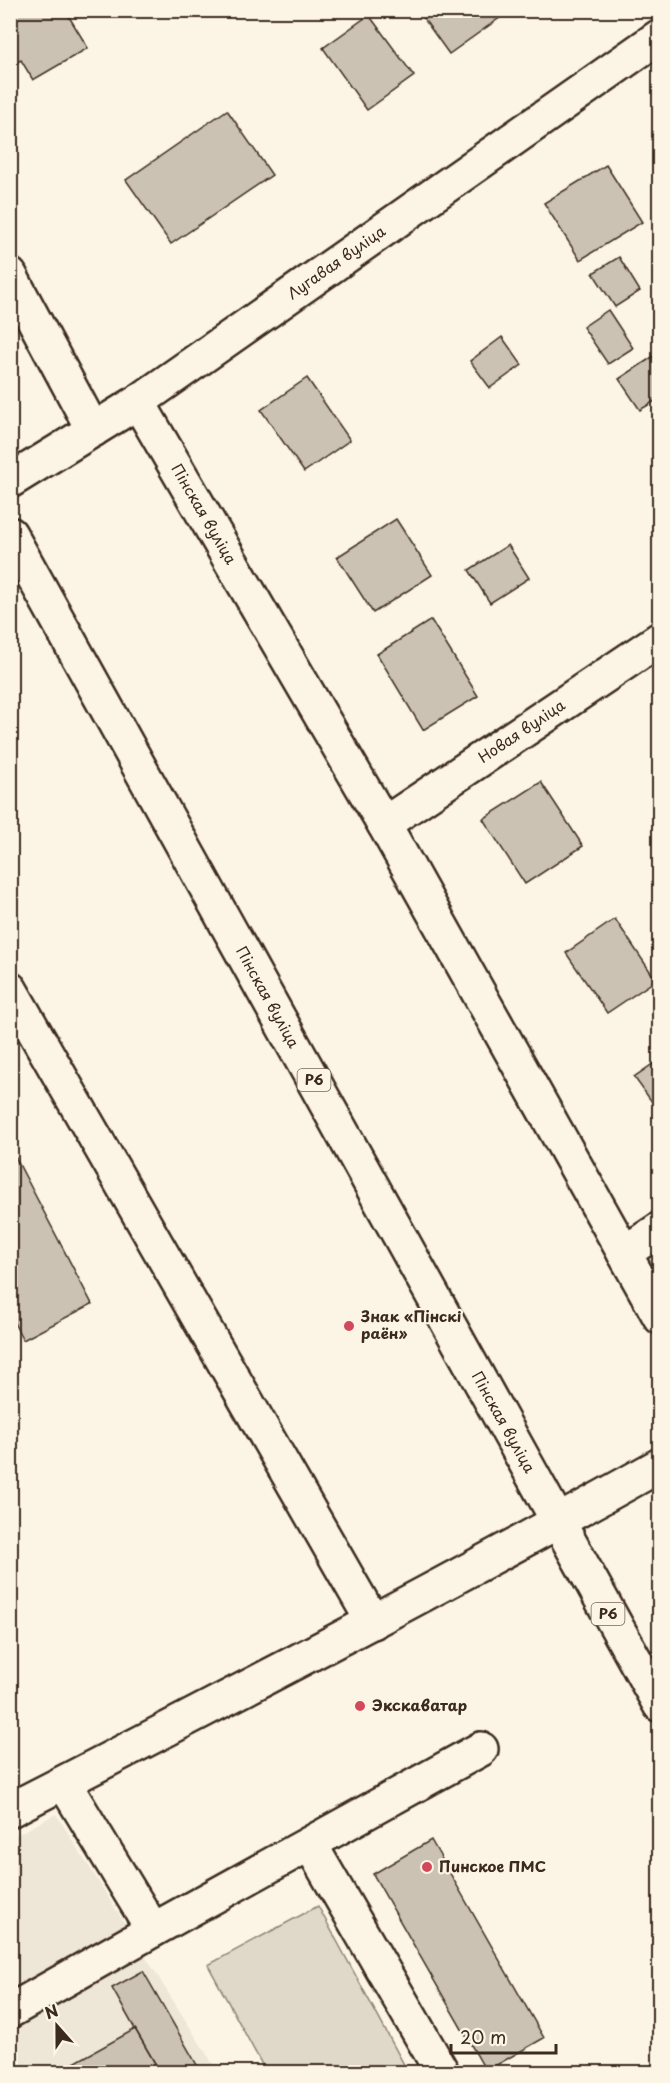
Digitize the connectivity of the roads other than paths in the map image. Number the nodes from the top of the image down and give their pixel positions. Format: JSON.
{"nodes":[{"id":1,"x":660,"y":36,"type":"edge"},
{"id":2,"x":10,"y":275,"type":"edge"},
{"id":3,"x":138,"y":402,"type":"junction"},
{"id":4,"x":93,"y":430,"type":"junction"},
{"id":5,"x":10,"y":481,"type":"edge"},
{"id":6,"x":10,"y":534,"type":"edge"},
{"id":7,"x":660,"y":639,"type":"edge"},
{"id":8,"x":384,"y":824,"type":"junction"},
{"id":9,"x":10,"y":989,"type":"edge"},
{"id":10,"x":660,"y":1229,"type":"edge"},
{"id":11,"x":624,"y":1253,"type":"junction"},
{"id":12,"x":660,"y":1317,"type":"edge"},
{"id":13,"x":660,"y":1465,"type":"edge"},
{"id":14,"x":558,"y":1523,"type":"junction"},
{"id":15,"x":373,"y":1622,"type":"junction"},
{"id":16,"x":660,"y":1705,"type":"edge"},
{"id":17,"x":481,"y":1749,"type":"dead end"},
{"id":18,"x":64,"y":1783,"type":"junction"},
{"id":19,"x":10,"y":1810,"type":"edge"},
{"id":20,"x":310,"y":1844,"type":"junction"},
{"id":21,"x":153,"y":1930,"type":"junction"},
{"id":22,"x":10,"y":2011,"type":"edge"},
{"id":23,"x":442,"y":2073,"type":"edge"}],
"edges":[{"from":1,"to":3,"type":"street","name":"Лугавая вуліца"},
{"from":2,"to":4,"type":"street"},
{"from":3,"to":4,"type":"street","name":"Лугавая вуліца"},
{"from":3,"to":8,"type":"street","name":"Пінская вуліца"},
{"from":4,"to":5,"type":"street","name":"Лугавая вуліца"},
{"from":6,"to":14,"type":"street","name":"Пінская вуліца","number":"Р6"},
{"from":7,"to":8,"type":"street","name":"Новая вуліца"},
{"from":8,"to":11,"type":"street","name":"Пінская вуліца"},
{"from":9,"to":15,"type":"street"},
{"from":10,"to":11,"type":"street"},
{"from":11,"to":12,"type":"street","name":"Пінская вуліца"},
{"from":13,"to":14,"type":"street"},
{"from":14,"to":15,"type":"street"},
{"from":14,"to":16,"type":"street","name":"Пінская вуліца","number":"Р6"},
{"from":15,"to":18,"type":"street"},
{"from":17,"to":20,"type":"street"},
{"from":18,"to":19,"type":"street"},
{"from":18,"to":21,"type":"street"},
{"from":20,"to":21,"type":"street"},
{"from":20,"to":23,"type":"street"},
{"from":21,"to":22,"type":"street"}]}
